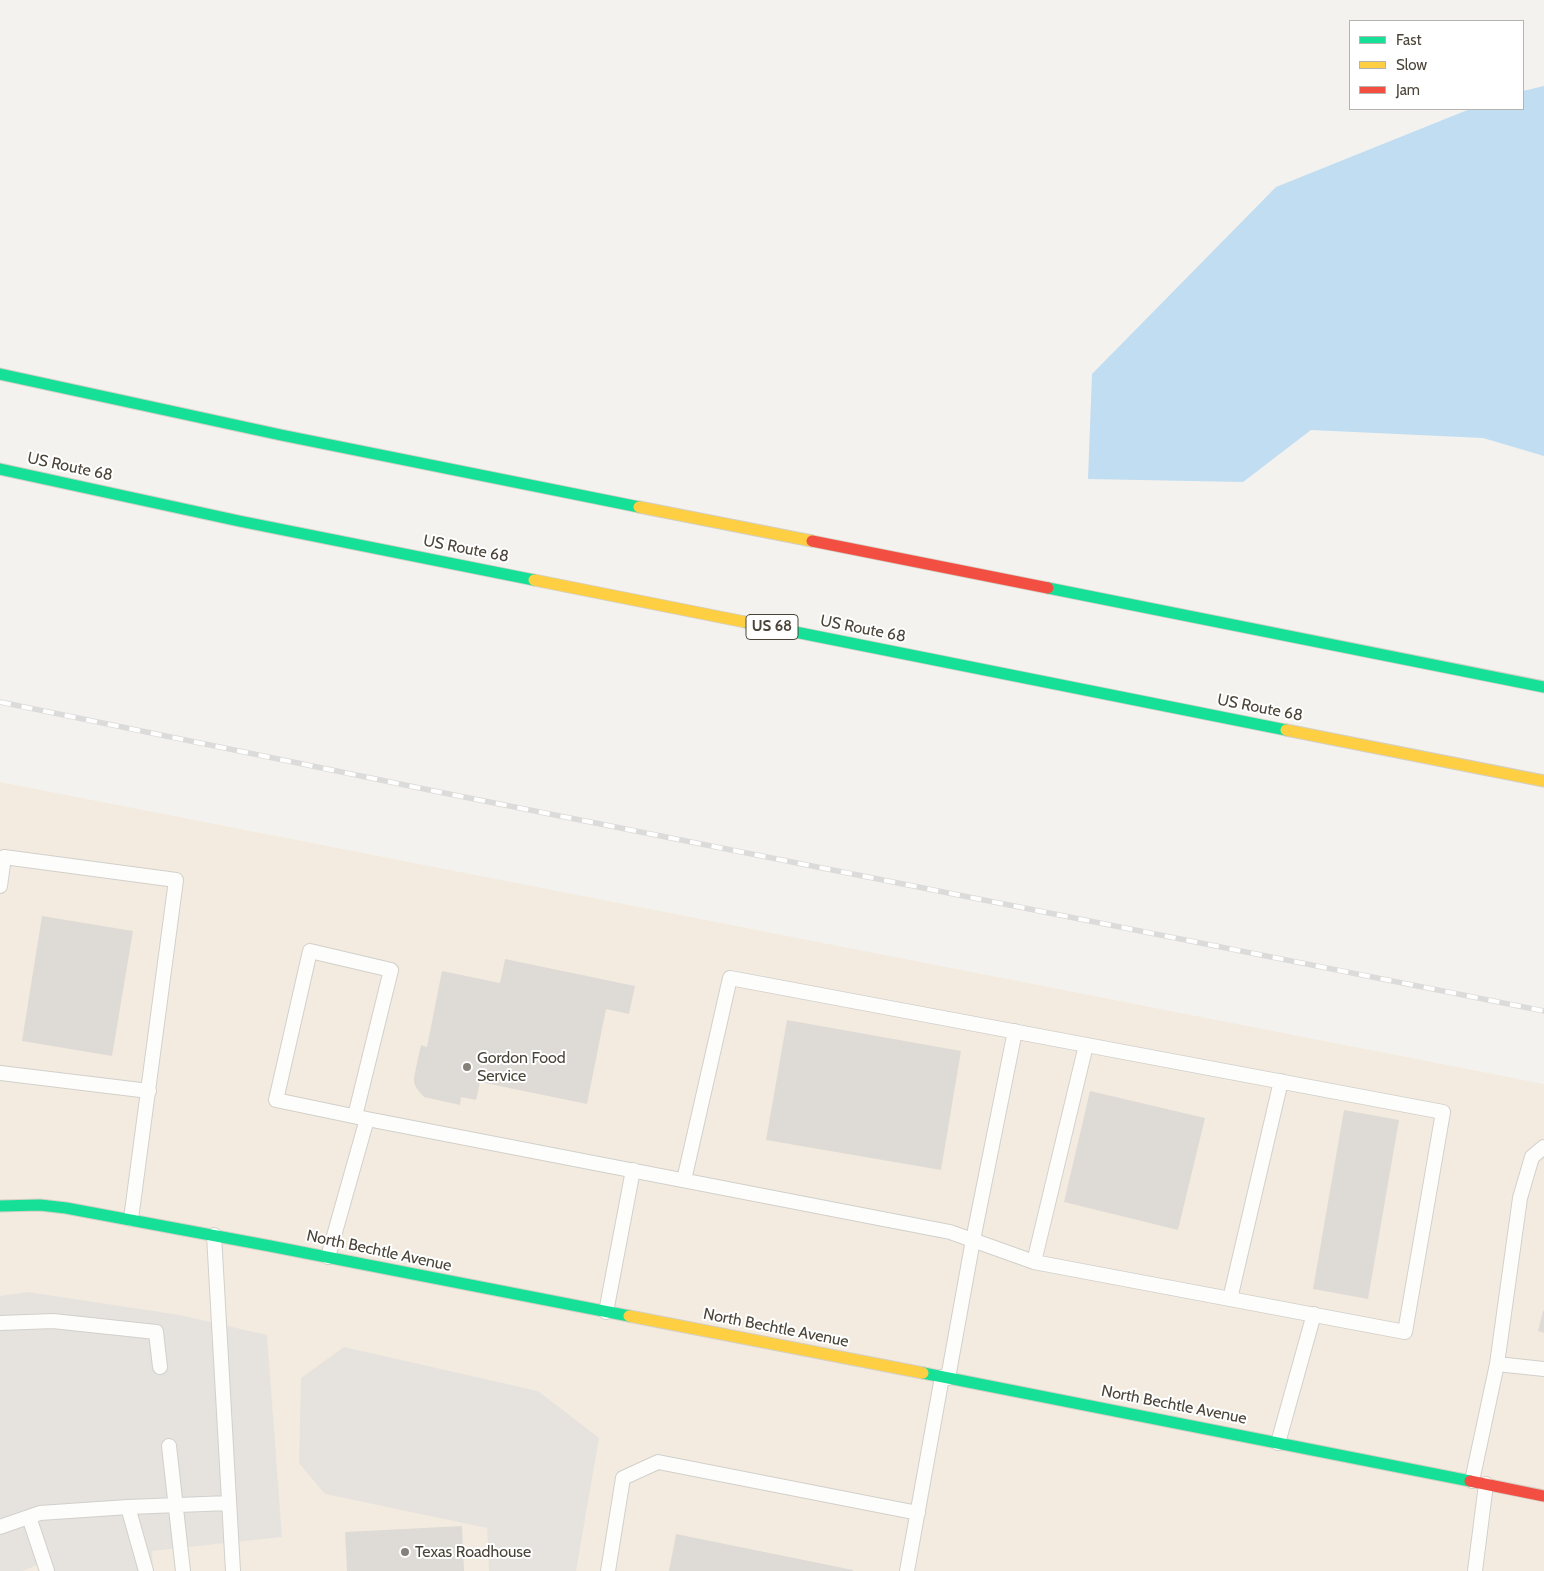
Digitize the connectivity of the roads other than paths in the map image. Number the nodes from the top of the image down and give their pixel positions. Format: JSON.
{"nodes":[{"id":1,"x":0,"y":374,"type":"edge"},
{"id":2,"x":0,"y":469,"type":"edge"},
{"id":3,"x":1544,"y":687,"type":"edge"},
{"id":4,"x":1544,"y":781,"type":"edge"},
{"id":5,"x":0,"y":886,"type":"edge"},
{"id":6,"x":1015,"y":1031,"type":"junction"},
{"id":7,"x":1086,"y":1045,"type":"junction"},
{"id":8,"x":0,"y":1073,"type":"edge"},
{"id":9,"x":1282,"y":1081,"type":"junction"},
{"id":10,"x":148,"y":1091,"type":"junction"},
{"id":11,"x":361,"y":1117,"type":"junction"},
{"id":12,"x":1544,"y":1147,"type":"edge"},
{"id":13,"x":633,"y":1170,"type":"junction"},
{"id":14,"x":684,"y":1180,"type":"junction"},
{"id":15,"x":0,"y":1206,"type":"edge"},
{"id":16,"x":132,"y":1219,"type":"junction"},
{"id":17,"x":214,"y":1235,"type":"junction"},
{"id":18,"x":973,"y":1240,"type":"junction"},
{"id":19,"x":328,"y":1257,"type":"junction"},
{"id":20,"x":1034,"y":1262,"type":"junction"},
{"id":21,"x":1230,"y":1299,"type":"junction"},
{"id":22,"x":606,"y":1312,"type":"junction"},
{"id":23,"x":1314,"y":1314,"type":"junction"},
{"id":24,"x":0,"y":1323,"type":"edge"},
{"id":25,"x":1497,"y":1364,"type":"junction"},
{"id":26,"x":160,"y":1367,"type":"dead end"},
{"id":27,"x":1544,"y":1369,"type":"edge"},
{"id":28,"x":945,"y":1377,"type":"junction"},
{"id":29,"x":1278,"y":1442,"type":"junction"},
{"id":30,"x":169,"y":1446,"type":"dead end"},
{"id":31,"x":1479,"y":1483,"type":"junction"},
{"id":32,"x":1544,"y":1496,"type":"edge"},
{"id":33,"x":229,"y":1503,"type":"junction"},
{"id":34,"x":176,"y":1506,"type":"junction"},
{"id":35,"x":128,"y":1507,"type":"junction"},
{"id":36,"x":918,"y":1513,"type":"junction"},
{"id":37,"x":29,"y":1517,"type":"junction"},
{"id":38,"x":0,"y":1527,"type":"edge"},
{"id":39,"x":47,"y":1571,"type":"edge"},
{"id":40,"x":146,"y":1571,"type":"edge"},
{"id":41,"x":183,"y":1571,"type":"edge"},
{"id":42,"x":233,"y":1571,"type":"edge"},
{"id":43,"x":608,"y":1571,"type":"edge"},
{"id":44,"x":907,"y":1571,"type":"edge"},
{"id":45,"x":1475,"y":1571,"type":"edge"}],
"edges":[{"from":1,"to":3,"type":"main road"},
{"from":2,"to":4,"type":"main road","name":"US Route 68","number":"US 68"},
{"from":5,"to":10,"type":"lane"},
{"from":6,"to":7,"type":"lane"},
{"from":6,"to":14,"type":"lane"},
{"from":6,"to":18,"type":"lane"},
{"from":7,"to":9,"type":"lane"},
{"from":7,"to":20,"type":"lane"},
{"from":8,"to":10,"type":"lane"},
{"from":9,"to":21,"type":"lane"},
{"from":9,"to":23,"type":"lane"},
{"from":10,"to":16,"type":"lane"},
{"from":11,"to":11,"type":"lane"},
{"from":11,"to":13,"type":"lane"},
{"from":11,"to":19,"type":"lane"},
{"from":12,"to":25,"type":"lane"},
{"from":13,"to":14,"type":"lane"},
{"from":13,"to":22,"type":"lane"},
{"from":14,"to":18,"type":"lane"},
{"from":15,"to":16,"type":"main road","name":"North Bechtle Avenue"},
{"from":16,"to":17,"type":"main road","name":"North Bechtle Avenue"},
{"from":17,"to":19,"type":"main road","name":"North Bechtle Avenue"},
{"from":17,"to":33,"type":"lane"},
{"from":18,"to":20,"type":"lane"},
{"from":18,"to":28,"type":"lane"},
{"from":19,"to":22,"type":"main road","name":"North Bechtle Avenue"},
{"from":20,"to":21,"type":"lane"},
{"from":21,"to":23,"type":"lane"},
{"from":22,"to":28,"type":"main road","name":"North Bechtle Avenue"},
{"from":23,"to":29,"type":"lane"},
{"from":24,"to":26,"type":"lane"},
{"from":25,"to":27,"type":"lane"},
{"from":25,"to":31,"type":"lane"},
{"from":28,"to":29,"type":"main road","name":"North Bechtle Avenue"},
{"from":28,"to":36,"type":"lane"},
{"from":29,"to":31,"type":"main road","name":"North Bechtle Avenue"},
{"from":30,"to":34,"type":"lane"},
{"from":31,"to":32,"type":"main road","name":"North Bechtle Avenue"},
{"from":31,"to":45,"type":"lane"},
{"from":33,"to":34,"type":"lane"},
{"from":33,"to":42,"type":"lane"},
{"from":34,"to":35,"type":"lane"},
{"from":34,"to":41,"type":"lane"},
{"from":35,"to":37,"type":"lane"},
{"from":35,"to":40,"type":"lane"},
{"from":36,"to":43,"type":"lane"},
{"from":36,"to":44,"type":"lane"},
{"from":37,"to":38,"type":"lane"},
{"from":37,"to":39,"type":"lane"}]}
